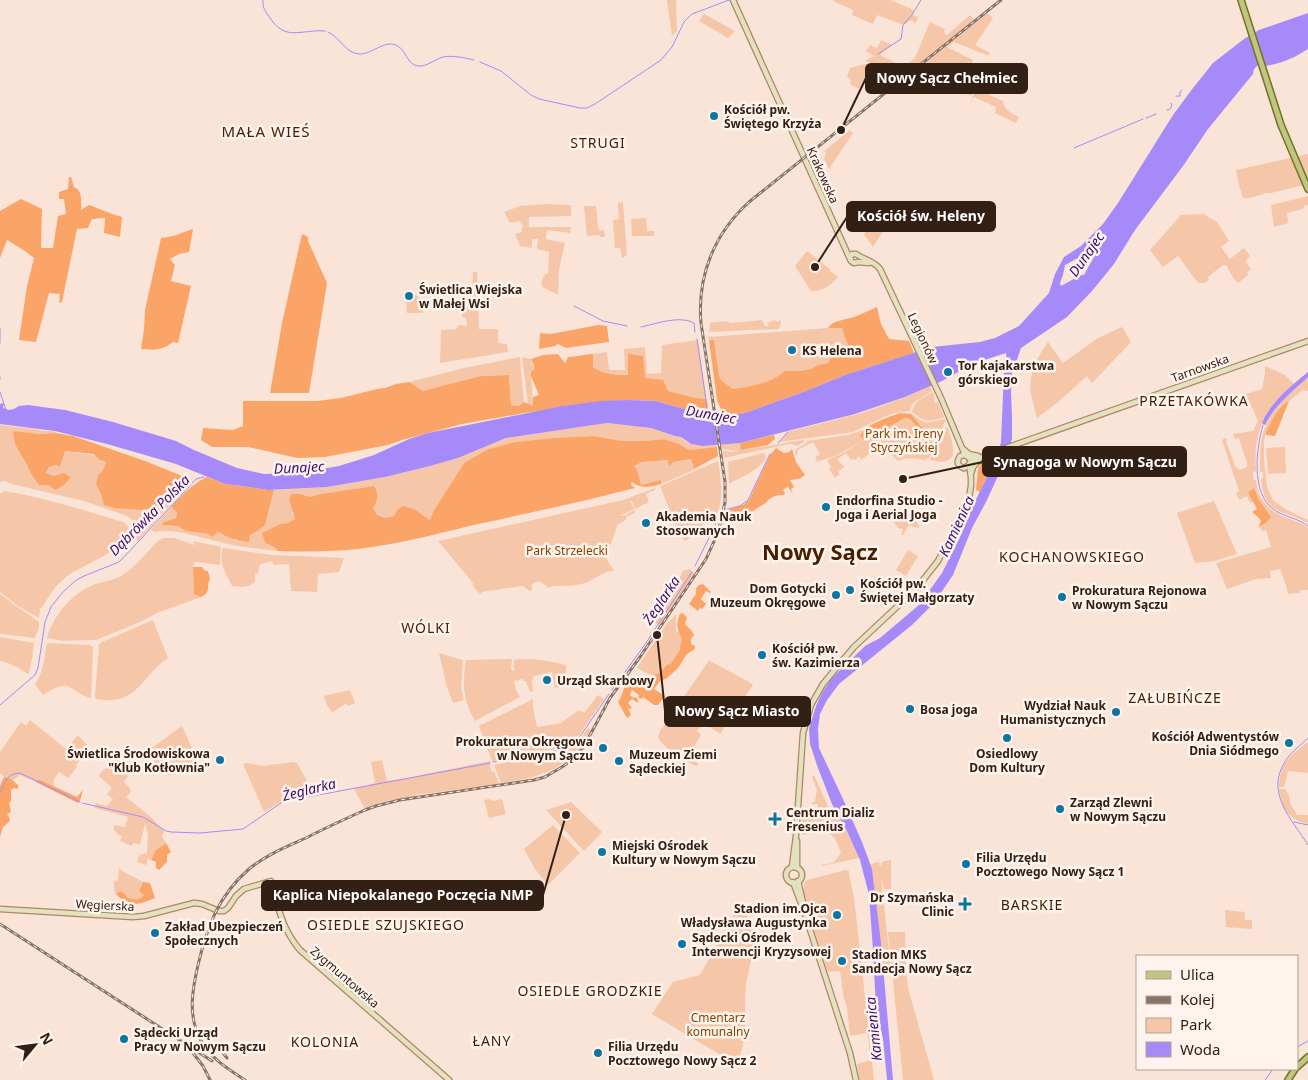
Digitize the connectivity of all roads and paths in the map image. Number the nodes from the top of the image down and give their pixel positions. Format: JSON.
{"nodes":[{"id":1,"x":733,"y":0,"type":"edge"},
{"id":2,"x":1240,"y":0,"type":"edge"},
{"id":3,"x":1308,"y":189,"type":"edge"},
{"id":4,"x":846,"y":249,"type":"junction"},
{"id":5,"x":854,"y":254,"type":"junction"},
{"id":6,"x":850,"y":258,"type":"junction"},
{"id":7,"x":859,"y":259,"type":"junction"},
{"id":8,"x":1308,"y":341,"type":"edge"},
{"id":9,"x":957,"y":439,"type":"junction"},
{"id":10,"x":960,"y":445,"type":"junction"},
{"id":11,"x":980,"y":457,"type":"junction"},
{"id":12,"x":966,"y":461,"type":"junction"},
{"id":13,"x":971,"y":477,"type":"junction"},
{"id":14,"x":971,"y":492,"type":"junction"},
{"id":15,"x":794,"y":867,"type":"junction"},
{"id":16,"x":271,"y":881,"type":"joint"},
{"id":17,"x":796,"y":882,"type":"junction"},
{"id":18,"x":0,"y":909,"type":"edge"},
{"id":19,"x":1308,"y":1057,"type":"edge"},
{"id":20,"x":1298,"y":1066,"type":"edge"},
{"id":21,"x":449,"y":1080,"type":"edge"},
{"id":22,"x":856,"y":1080,"type":"edge"}],
"edges":[{"from":1,"to":4,"type":"main road","name":"Krakowska"},
{"from":2,"to":3,"type":"main road"},
{"from":4,"to":5,"type":"main road"},
{"from":4,"to":6,"type":"main road","name":"Krakowska"},
{"from":5,"to":6,"type":"main road"},
{"from":5,"to":7,"type":"main road"},
{"from":6,"to":7,"type":"main road"},
{"from":7,"to":9,"type":"main road","name":"Legionów"},
{"from":8,"to":11,"type":"main road","name":"Tarnowska"},
{"from":9,"to":10,"type":"main road","name":"Legionów"},
{"from":9,"to":12,"type":"main road","name":"Legionów"},
{"from":10,"to":11,"type":"main road"},
{"from":10,"to":12,"type":"main road","name":"Legionów"},
{"from":11,"to":12,"type":"main road"},
{"from":11,"to":13,"type":"main road"},
{"from":12,"to":13,"type":"main road"},
{"from":12,"to":14,"type":"main road"},
{"from":13,"to":14,"type":"main road"},
{"from":14,"to":15,"type":"main road"},
{"from":15,"to":17,"type":"main road"},
{"from":15,"to":17,"type":"main road"},
{"from":16,"to":18,"type":"main road","name":"Węgierska"},
{"from":16,"to":21,"type":"main road","name":"Zygmuntowska"},
{"from":17,"to":22,"type":"main road"},
{"from":19,"to":20,"type":"main road"}]}
